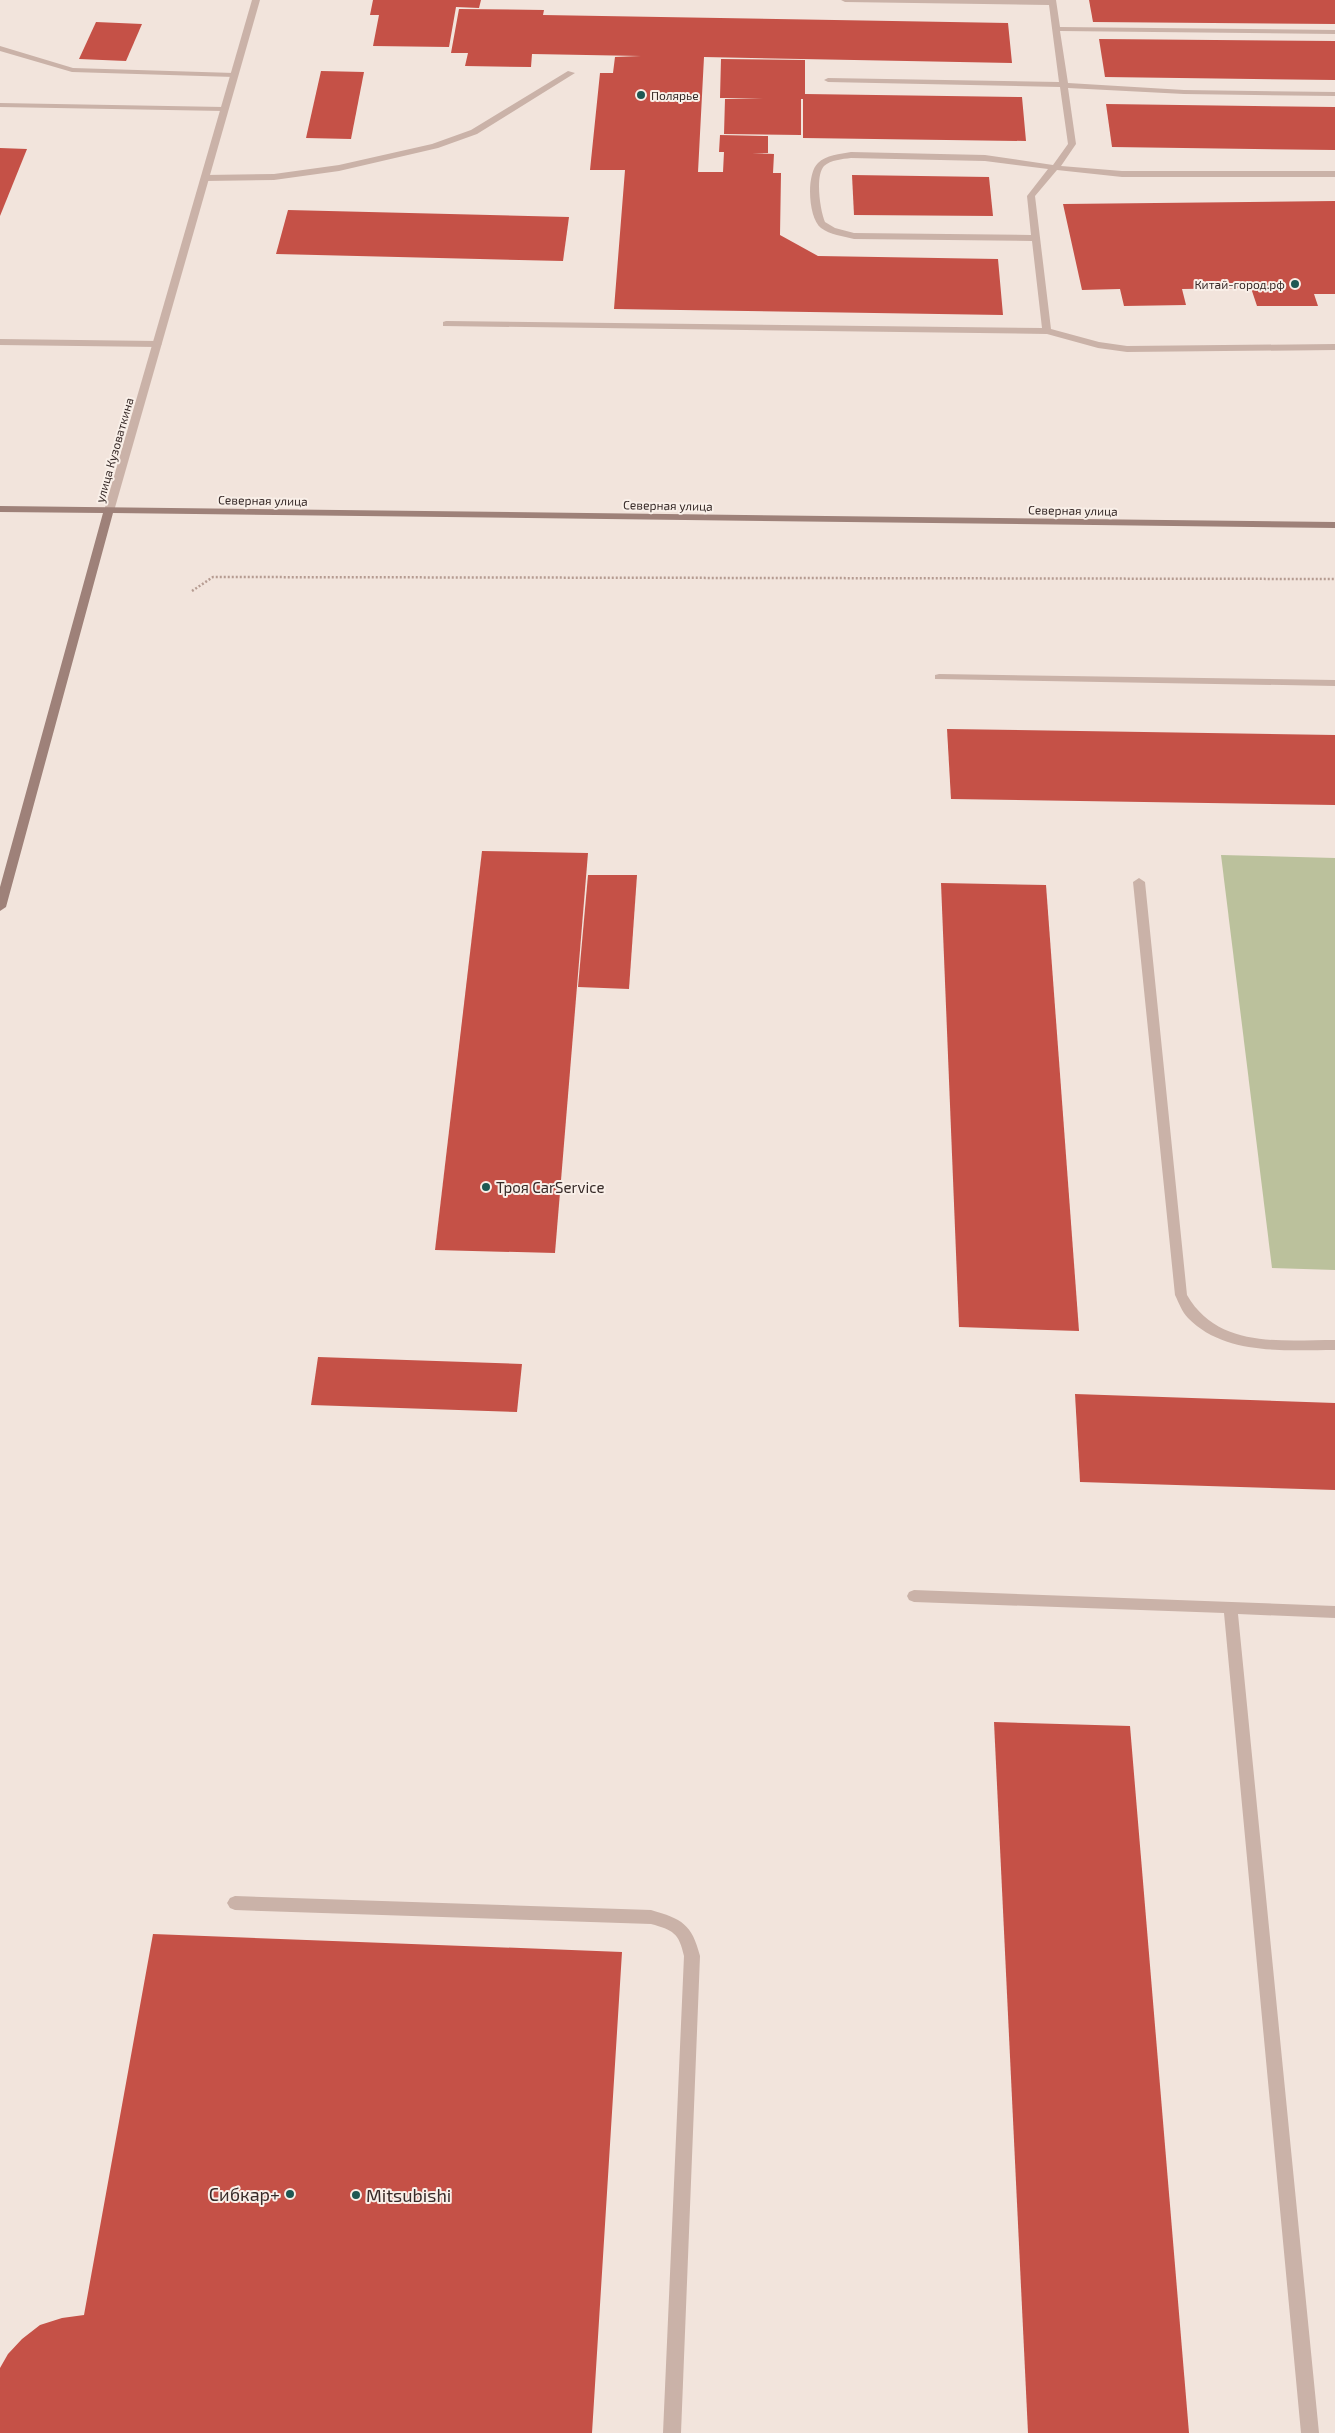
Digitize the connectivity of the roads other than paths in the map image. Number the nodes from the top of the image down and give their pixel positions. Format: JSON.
{"nodes":[{"id":1,"x":256,"y":0,"type":"edge"},
{"id":2,"x":845,"y":0,"type":"edge"},
{"id":3,"x":1053,"y":2,"type":"edge"},
{"id":4,"x":1056,"y":29,"type":"junction"},
{"id":5,"x":1335,"y":32,"type":"edge"},
{"id":6,"x":0,"y":48,"type":"edge"},
{"id":7,"x":571,"y":73,"type":"dead end"},
{"id":8,"x":234,"y":75,"type":"junction"},
{"id":9,"x":828,"y":80,"type":"dead end"},
{"id":10,"x":1064,"y":85,"type":"junction"},
{"id":11,"x":1335,"y":94,"type":"edge"},
{"id":12,"x":0,"y":105,"type":"edge"},
{"id":13,"x":224,"y":109,"type":"junction"},
{"id":14,"x":1054,"y":168,"type":"junction"},
{"id":15,"x":1335,"y":174,"type":"edge"},
{"id":16,"x":205,"y":178,"type":"junction"},
{"id":17,"x":1036,"y":238,"type":"junction"},
{"id":18,"x":446,"y":324,"type":"dead end"},
{"id":19,"x":1047,"y":331,"type":"junction"},
{"id":20,"x":0,"y":342,"type":"edge"},
{"id":21,"x":157,"y":344,"type":"junction"},
{"id":22,"x":1335,"y":347,"type":"edge"},
{"id":23,"x":0,"y":509,"type":"edge"},
{"id":24,"x":109,"y":511,"type":"junction"},
{"id":25,"x":1335,"y":525,"type":"edge"},
{"id":26,"x":939,"y":677,"type":"dead end"},
{"id":27,"x":1335,"y":683,"type":"edge"},
{"id":28,"x":1140,"y":882,"type":"dead end"},
{"id":29,"x":0,"y":907,"type":"edge"},
{"id":30,"x":1335,"y":1346,"type":"edge"},
{"id":31,"x":914,"y":1596,"type":"dead end"},
{"id":32,"x":1230,"y":1608,"type":"junction"},
{"id":33,"x":1335,"y":1612,"type":"edge"},
{"id":34,"x":235,"y":1904,"type":"dead end"},
{"id":35,"x":672,"y":2433,"type":"edge"},
{"id":36,"x":1310,"y":2433,"type":"edge"}],
"edges":[{"from":1,"to":8,"type":"street","name":"улица Кузоваткина"},
{"from":2,"to":3,"type":"street"},
{"from":3,"to":4,"type":"street"},
{"from":4,"to":5,"type":"street"},
{"from":4,"to":10,"type":"street"},
{"from":6,"to":8,"type":"street"},
{"from":7,"to":16,"type":"street"},
{"from":8,"to":13,"type":"street","name":"улица Кузоваткина"},
{"from":9,"to":10,"type":"street"},
{"from":10,"to":11,"type":"street"},
{"from":10,"to":14,"type":"street"},
{"from":12,"to":13,"type":"street"},
{"from":13,"to":16,"type":"street","name":"улица Кузоваткина"},
{"from":14,"to":15,"type":"street"},
{"from":14,"to":17,"type":"street"},
{"from":14,"to":17,"type":"street"},
{"from":16,"to":21,"type":"street","name":"улица Кузоваткина"},
{"from":17,"to":19,"type":"street"},
{"from":18,"to":19,"type":"street"},
{"from":19,"to":22,"type":"street"},
{"from":20,"to":21,"type":"street"},
{"from":21,"to":24,"type":"street","name":"улица Кузоваткина"},
{"from":23,"to":24,"type":"main road","name":"Северная улица"},
{"from":24,"to":25,"type":"main road","name":"Северная улица"},
{"from":24,"to":29,"type":"main road","name":"улица Кузоваткина"},
{"from":26,"to":27,"type":"street"},
{"from":28,"to":30,"type":"street"},
{"from":31,"to":32,"type":"street"},
{"from":32,"to":33,"type":"street"},
{"from":32,"to":36,"type":"street"},
{"from":34,"to":35,"type":"street"}]}
